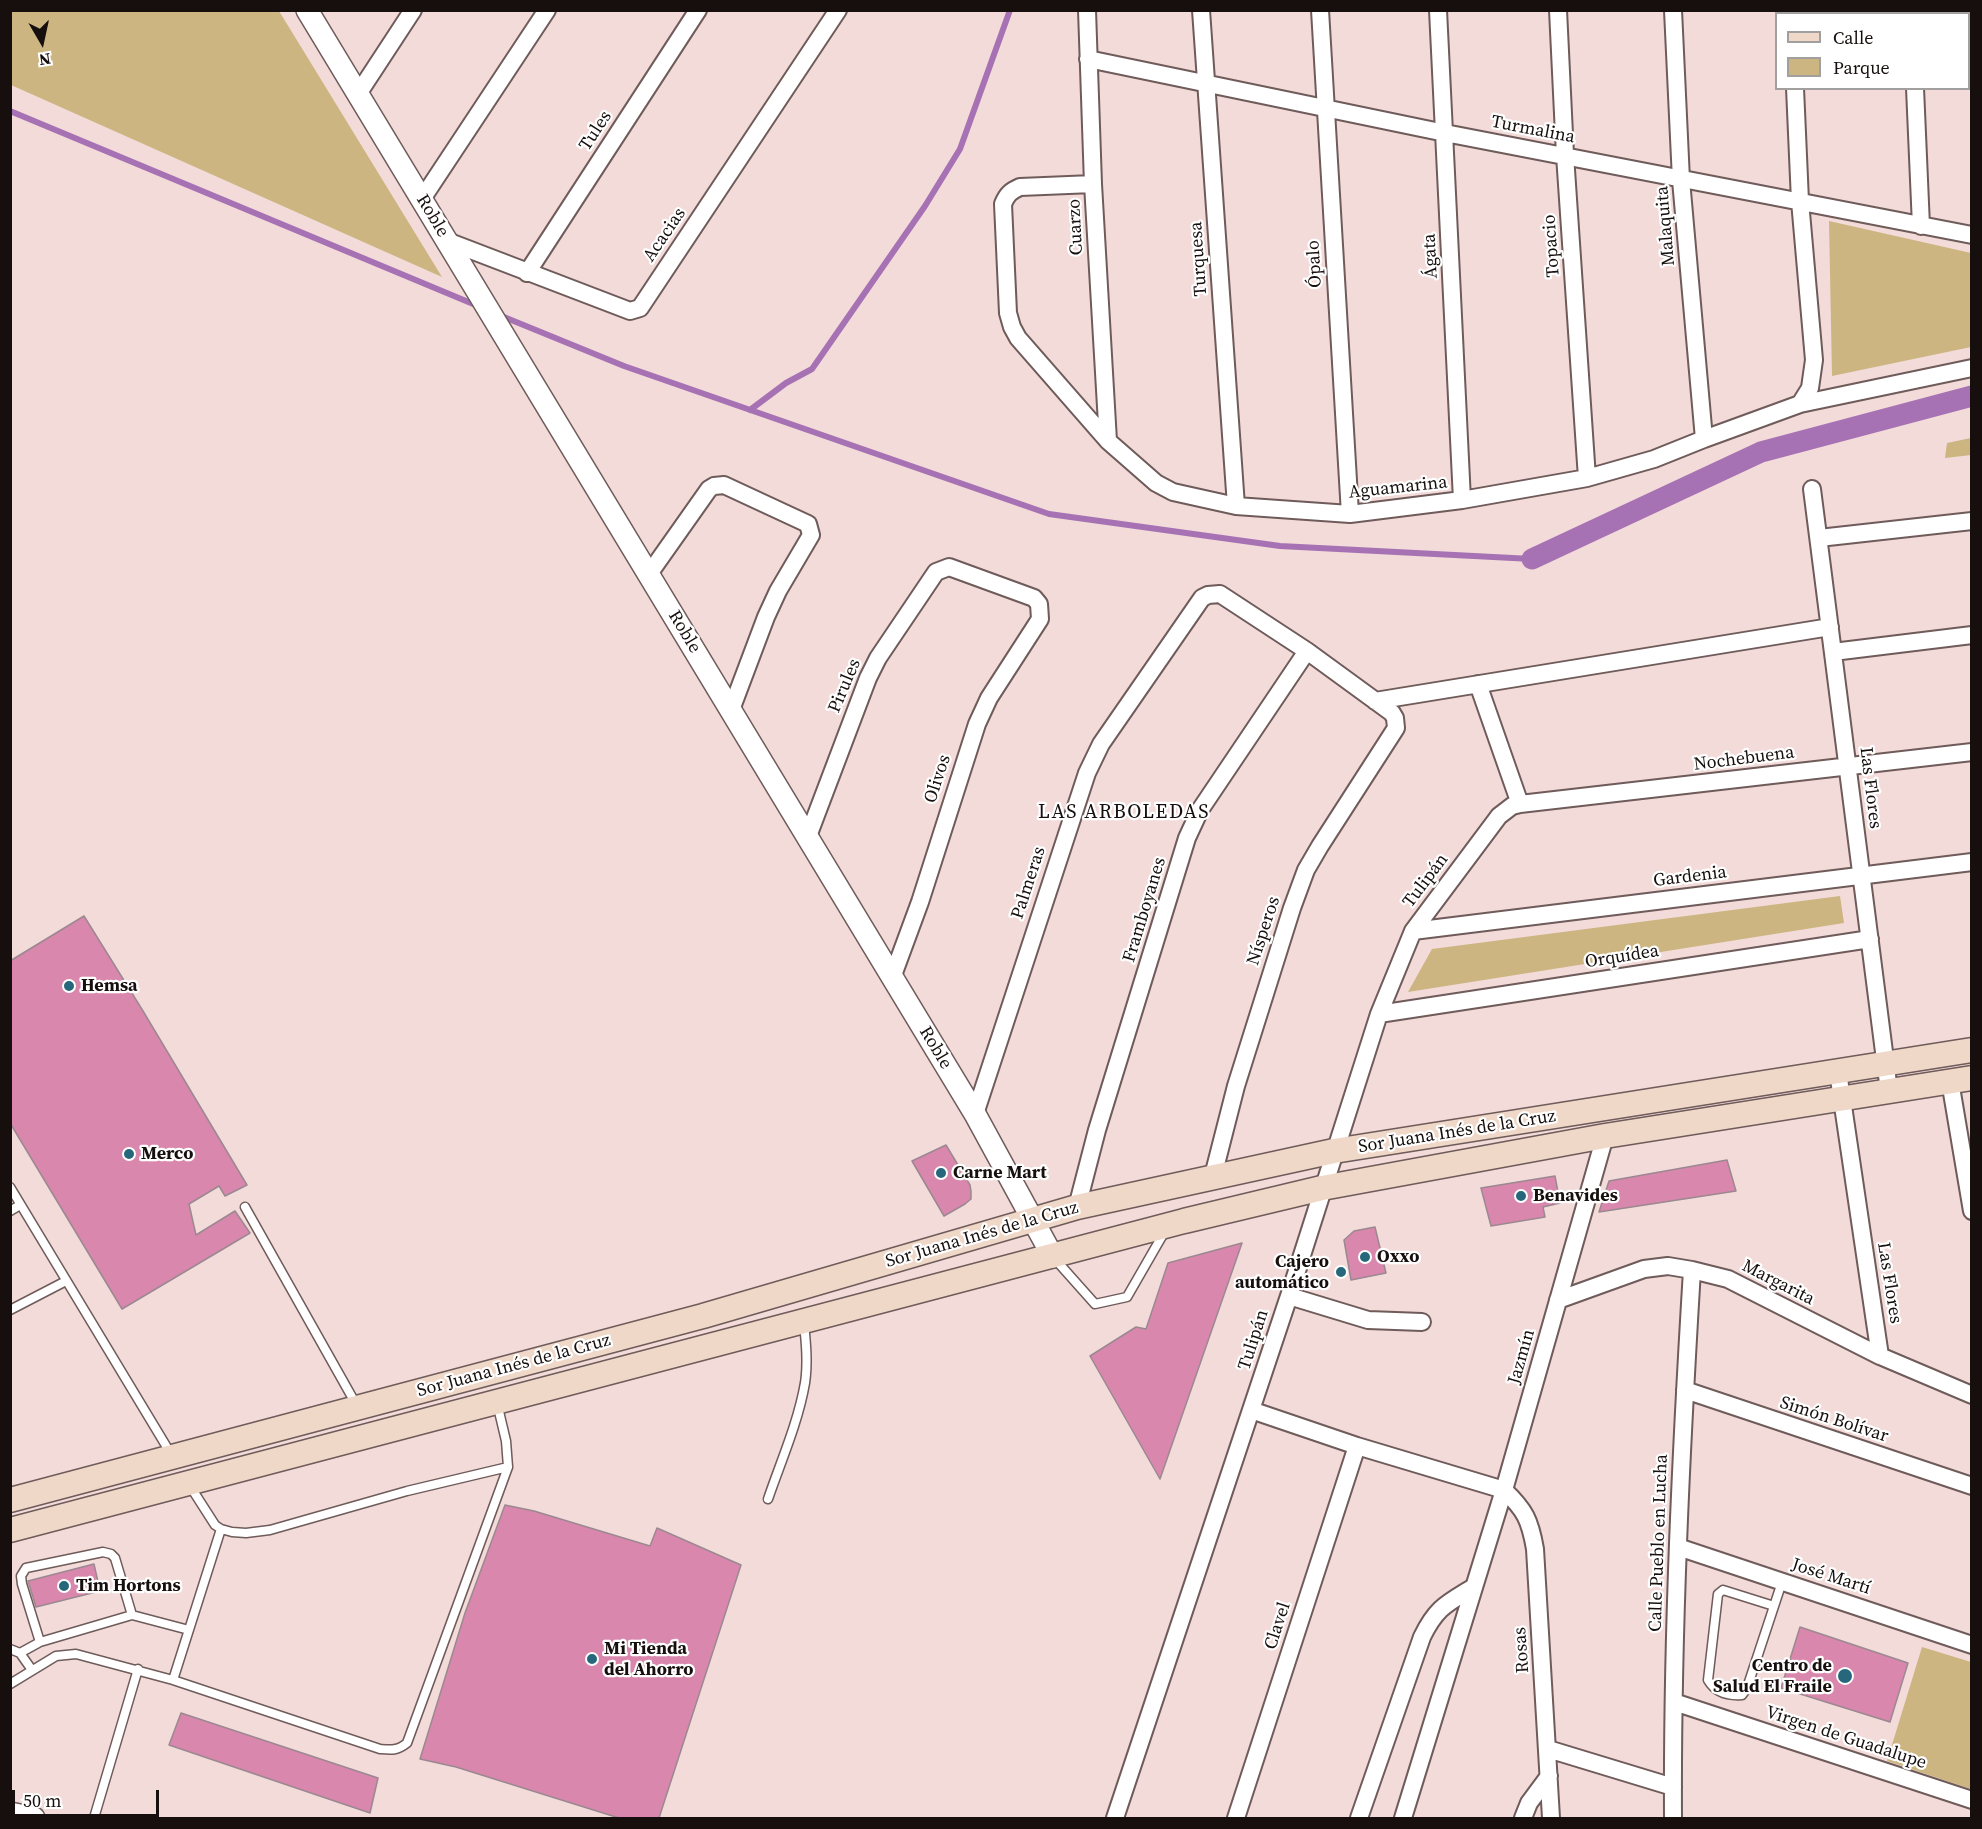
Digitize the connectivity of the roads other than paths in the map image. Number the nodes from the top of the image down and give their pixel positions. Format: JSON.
{"nodes":[{"id":1,"x":307,"y":10,"type":"edge"},
{"id":2,"x":413,"y":10,"type":"edge"},
{"id":3,"x":547,"y":10,"type":"edge"},
{"id":4,"x":698,"y":10,"type":"edge"},
{"id":5,"x":838,"y":10,"type":"edge"},
{"id":6,"x":1087,"y":10,"type":"edge"},
{"id":7,"x":1201,"y":10,"type":"edge"},
{"id":8,"x":1320,"y":10,"type":"edge"},
{"id":9,"x":1438,"y":10,"type":"edge"},
{"id":10,"x":1558,"y":10,"type":"edge"},
{"id":11,"x":1673,"y":10,"type":"edge"},
{"id":12,"x":1088,"y":59,"type":"junction"},
{"id":13,"x":1206,"y":84,"type":"junction"},
{"id":14,"x":1795,"y":90,"type":"edge"},
{"id":15,"x":1915,"y":90,"type":"edge"},
{"id":16,"x":358,"y":94,"type":"junction"},
{"id":17,"x":1325,"y":107,"type":"junction"},
{"id":18,"x":1445,"y":133,"type":"junction"},
{"id":19,"x":1565,"y":155,"type":"junction"},
{"id":20,"x":1682,"y":180,"type":"junction"},
{"id":21,"x":1093,"y":184,"type":"junction"},
{"id":22,"x":422,"y":199,"type":"junction"},
{"id":23,"x":1800,"y":201,"type":"junction"},
{"id":24,"x":1921,"y":226,"type":"junction"},
{"id":25,"x":1971,"y":235,"type":"edge"},
{"id":26,"x":447,"y":242,"type":"junction"},
{"id":27,"x":527,"y":273,"type":"junction"},
{"id":28,"x":1971,"y":368,"type":"edge"},
{"id":29,"x":1800,"y":404,"type":"junction"},
{"id":30,"x":1704,"y":439,"type":"junction"},
{"id":31,"x":1108,"y":441,"type":"junction"},
{"id":32,"x":1587,"y":478,"type":"junction"},
{"id":33,"x":1812,"y":489,"type":"dead end"},
{"id":34,"x":1462,"y":500,"type":"junction"},
{"id":35,"x":1236,"y":506,"type":"junction"},
{"id":36,"x":1350,"y":514,"type":"junction"},
{"id":37,"x":1971,"y":521,"type":"edge"},
{"id":38,"x":1819,"y":538,"type":"junction"},
{"id":39,"x":649,"y":574,"type":"junction"},
{"id":40,"x":1039,"y":603,"type":"joint"},
{"id":41,"x":1830,"y":627,"type":"junction"},
{"id":42,"x":1971,"y":635,"type":"edge"},
{"id":43,"x":1308,"y":651,"type":"junction"},
{"id":44,"x":1833,"y":652,"type":"junction"},
{"id":45,"x":1478,"y":684,"type":"junction"},
{"id":46,"x":1375,"y":701,"type":"junction"},
{"id":47,"x":731,"y":710,"type":"junction"},
{"id":48,"x":1971,"y":752,"type":"edge"},
{"id":49,"x":1848,"y":766,"type":"junction"},
{"id":50,"x":1520,"y":804,"type":"junction"},
{"id":51,"x":807,"y":839,"type":"junction"},
{"id":52,"x":1971,"y":862,"type":"edge"},
{"id":53,"x":1862,"y":875,"type":"junction"},
{"id":54,"x":1413,"y":931,"type":"junction"},
{"id":55,"x":1870,"y":939,"type":"junction"},
{"id":56,"x":892,"y":978,"type":"junction"},
{"id":57,"x":1379,"y":1014,"type":"junction"},
{"id":58,"x":1971,"y":1050,"type":"edge"},
{"id":59,"x":1886,"y":1064,"type":"junction"},
{"id":60,"x":1838,"y":1072,"type":"junction"},
{"id":61,"x":1961,"y":1080,"type":"edge"},
{"id":62,"x":1889,"y":1091,"type":"junction"},
{"id":63,"x":1841,"y":1100,"type":"junction"},
{"id":64,"x":975,"y":1114,"type":"junction"},
{"id":65,"x":1491,"y":1126,"type":"junction"},
{"id":66,"x":1605,"y":1136,"type":"junction"},
{"id":67,"x":1334,"y":1151,"type":"junction"},
{"id":68,"x":1496,"y":1156,"type":"junction"},
{"id":69,"x":1213,"y":1176,"type":"junction"},
{"id":70,"x":10,"y":1187,"type":"edge"},
{"id":71,"x":1323,"y":1188,"type":"junction"},
{"id":72,"x":21,"y":1205,"type":"junction"},
{"id":73,"x":245,"y":1207,"type":"dead end"},
{"id":74,"x":1077,"y":1207,"type":"junction"},
{"id":75,"x":1971,"y":1207,"type":"edge"},
{"id":76,"x":10,"y":1211,"type":"edge"},
{"id":77,"x":1034,"y":1220,"type":"junction"},
{"id":78,"x":1168,"y":1226,"type":"junction"},
{"id":79,"x":1053,"y":1257,"type":"junction"},
{"id":80,"x":1692,"y":1270,"type":"junction"},
{"id":81,"x":66,"y":1281,"type":"junction"},
{"id":82,"x":1289,"y":1296,"type":"junction"},
{"id":83,"x":1558,"y":1300,"type":"junction"},
{"id":84,"x":10,"y":1310,"type":"edge"},
{"id":85,"x":804,"y":1322,"type":"junction"},
{"id":86,"x":1422,"y":1322,"type":"dead end"},
{"id":87,"x":1880,"y":1356,"type":"junction"},
{"id":88,"x":1684,"y":1390,"type":"junction"},
{"id":89,"x":1971,"y":1395,"type":"edge"},
{"id":90,"x":497,"y":1403,"type":"junction"},
{"id":91,"x":358,"y":1408,"type":"junction"},
{"id":92,"x":1251,"y":1410,"type":"junction"},
{"id":93,"x":366,"y":1437,"type":"junction"},
{"id":94,"x":1357,"y":1446,"type":"junction"},
{"id":95,"x":172,"y":1457,"type":"junction"},
{"id":96,"x":508,"y":1467,"type":"junction"},
{"id":97,"x":188,"y":1484,"type":"junction"},
{"id":98,"x":1971,"y":1486,"type":"edge"},
{"id":99,"x":1504,"y":1490,"type":"junction"},
{"id":100,"x":768,"y":1499,"type":"dead end"},
{"id":101,"x":10,"y":1500,"type":"edge"},
{"id":102,"x":221,"y":1529,"type":"junction"},
{"id":103,"x":10,"y":1530,"type":"edge"},
{"id":104,"x":1678,"y":1547,"type":"junction"},
{"id":105,"x":1782,"y":1582,"type":"junction"},
{"id":106,"x":1472,"y":1588,"type":"junction"},
{"id":107,"x":1774,"y":1606,"type":"junction"},
{"id":108,"x":132,"y":1615,"type":"junction"},
{"id":109,"x":189,"y":1630,"type":"junction"},
{"id":110,"x":40,"y":1642,"type":"junction"},
{"id":111,"x":1971,"y":1645,"type":"edge"},
{"id":112,"x":10,"y":1649,"type":"edge"},
{"id":113,"x":20,"y":1653,"type":"junction"},
{"id":114,"x":138,"y":1669,"type":"junction"},
{"id":115,"x":32,"y":1670,"type":"junction"},
{"id":116,"x":173,"y":1680,"type":"junction"},
{"id":117,"x":10,"y":1684,"type":"edge"},
{"id":118,"x":1674,"y":1702,"type":"junction"},
{"id":119,"x":1548,"y":1749,"type":"junction"},
{"id":120,"x":1549,"y":1776,"type":"junction"},
{"id":121,"x":1673,"y":1787,"type":"junction"},
{"id":122,"x":1971,"y":1800,"type":"edge"},
{"id":123,"x":10,"y":1813,"type":"edge"},
{"id":124,"x":34,"y":1818,"type":"edge"},
{"id":125,"x":94,"y":1818,"type":"edge"},
{"id":126,"x":1115,"y":1818,"type":"edge"},
{"id":127,"x":1236,"y":1818,"type":"edge"},
{"id":128,"x":1359,"y":1818,"type":"edge"},
{"id":129,"x":1402,"y":1818,"type":"edge"},
{"id":130,"x":1523,"y":1818,"type":"edge"},
{"id":131,"x":1551,"y":1818,"type":"edge"},
{"id":132,"x":1673,"y":1818,"type":"edge"}],
"edges":[{"from":1,"to":16,"type":"street","name":"Roble"},
{"from":2,"to":16,"type":"street"},
{"from":3,"to":22,"type":"street"},
{"from":4,"to":27,"type":"street","name":"Tules"},
{"from":5,"to":27,"type":"street","name":"Acacias"},
{"from":6,"to":12,"type":"street","name":"Cuarzo"},
{"from":7,"to":13,"type":"street","name":"Turquesa"},
{"from":8,"to":17,"type":"street","name":"Ópalo"},
{"from":9,"to":18,"type":"street","name":"Ágata"},
{"from":10,"to":19,"type":"street","name":"Topacio"},
{"from":11,"to":20,"type":"street","name":"Malaquita"},
{"from":12,"to":13,"type":"street","name":"Turmalina"},
{"from":12,"to":21,"type":"street","name":"Cuarzo"},
{"from":13,"to":17,"type":"street","name":"Turmalina"},
{"from":13,"to":35,"type":"street","name":"Turquesa"},
{"from":14,"to":23,"type":"street"},
{"from":15,"to":24,"type":"street"},
{"from":16,"to":22,"type":"street","name":"Roble"},
{"from":17,"to":18,"type":"street","name":"Turmalina"},
{"from":17,"to":36,"type":"street","name":"Ópalo"},
{"from":18,"to":19,"type":"street","name":"Turmalina"},
{"from":18,"to":34,"type":"street","name":"Ágata"},
{"from":19,"to":20,"type":"street","name":"Turmalina"},
{"from":19,"to":32,"type":"street","name":"Topacio"},
{"from":20,"to":23,"type":"street","name":"Turmalina"},
{"from":20,"to":30,"type":"street","name":"Malaquita"},
{"from":21,"to":31,"type":"street","name":"Cuarzo"},
{"from":21,"to":31,"type":"street","name":"Aguamarina"},
{"from":22,"to":26,"type":"street","name":"Roble"},
{"from":23,"to":24,"type":"street","name":"Turmalina"},
{"from":23,"to":29,"type":"street"},
{"from":24,"to":25,"type":"street","name":"Turmalina"},
{"from":26,"to":27,"type":"street","name":"Acacias"},
{"from":26,"to":39,"type":"street","name":"Roble"},
{"from":28,"to":29,"type":"street","name":"Aguamarina"},
{"from":29,"to":30,"type":"street","name":"Aguamarina"},
{"from":30,"to":32,"type":"street","name":"Aguamarina"},
{"from":31,"to":35,"type":"street","name":"Aguamarina"},
{"from":32,"to":34,"type":"street","name":"Aguamarina"},
{"from":33,"to":38,"type":"street","name":"Las Flores"},
{"from":34,"to":36,"type":"street","name":"Aguamarina"},
{"from":35,"to":36,"type":"street","name":"Aguamarina"},
{"from":37,"to":38,"type":"street"},
{"from":38,"to":41,"type":"street","name":"Las Flores"},
{"from":39,"to":47,"type":"street","name":"Roble"},
{"from":39,"to":47,"type":"street"},
{"from":40,"to":51,"type":"street","name":"Pirules"},
{"from":40,"to":56,"type":"street","name":"Olivos"},
{"from":41,"to":44,"type":"street","name":"Las Flores"},
{"from":41,"to":45,"type":"street"},
{"from":42,"to":44,"type":"street"},
{"from":43,"to":46,"type":"street"},
{"from":43,"to":64,"type":"street","name":"Palmeras"},
{"from":43,"to":74,"type":"street","name":"Framboyanes"},
{"from":44,"to":49,"type":"street","name":"Las Flores"},
{"from":45,"to":46,"type":"street"},
{"from":45,"to":50,"type":"street"},
{"from":46,"to":69,"type":"street","name":"Nísperos"},
{"from":47,"to":51,"type":"street","name":"Roble"},
{"from":48,"to":49,"type":"street","name":"Nochebuena"},
{"from":49,"to":50,"type":"street","name":"Nochebuena"},
{"from":49,"to":53,"type":"street","name":"Las Flores"},
{"from":50,"to":54,"type":"street","name":"Tulipán"},
{"from":51,"to":56,"type":"street","name":"Roble"},
{"from":52,"to":53,"type":"street","name":"Gardenia"},
{"from":53,"to":54,"type":"street","name":"Gardenia"},
{"from":53,"to":55,"type":"street","name":"Las Flores"},
{"from":54,"to":57,"type":"street","name":"Tulipán"},
{"from":55,"to":57,"type":"street","name":"Orquídea"},
{"from":55,"to":59,"type":"street","name":"Las Flores"},
{"from":56,"to":64,"type":"street","name":"Roble"},
{"from":57,"to":67,"type":"street","name":"Tulipán"},
{"from":58,"to":59,"type":"main road","name":"Sor Juana Inés de la Cruz"},
{"from":59,"to":60,"type":"main road","name":"Sor Juana Inés de la Cruz"},
{"from":59,"to":62,"type":"street","name":"Las Flores"},
{"from":60,"to":63,"type":"street","name":"Las Flores"},
{"from":60,"to":65,"type":"main road","name":"Sor Juana Inés de la Cruz"},
{"from":61,"to":62,"type":"main road","name":"Sor Juana Inés de la Cruz"},
{"from":61,"to":75,"type":"street"},
{"from":62,"to":63,"type":"main road","name":"Sor Juana Inés de la Cruz"},
{"from":63,"to":66,"type":"main road","name":"Sor Juana Inés de la Cruz"},
{"from":63,"to":87,"type":"street","name":"Las Flores"},
{"from":64,"to":77,"type":"street","name":"Roble"},
{"from":65,"to":67,"type":"main road","name":"Sor Juana Inés de la Cruz"},
{"from":65,"to":68,"type":"main road"},
{"from":66,"to":68,"type":"main road","name":"Sor Juana Inés de la Cruz"},
{"from":66,"to":83,"type":"street","name":"Jazmín"},
{"from":67,"to":69,"type":"main road","name":"Sor Juana Inés de la Cruz"},
{"from":67,"to":71,"type":"street","name":"Tulipán"},
{"from":68,"to":71,"type":"main road","name":"Sor Juana Inés de la Cruz"},
{"from":69,"to":74,"type":"main road","name":"Sor Juana Inés de la Cruz"},
{"from":70,"to":72,"type":"lane"},
{"from":71,"to":78,"type":"main road","name":"Sor Juana Inés de la Cruz"},
{"from":71,"to":82,"type":"street","name":"Tulipán"},
{"from":72,"to":76,"type":"lane"},
{"from":72,"to":81,"type":"lane"},
{"from":73,"to":91,"type":"lane"},
{"from":74,"to":77,"type":"main road","name":"Sor Juana Inés de la Cruz"},
{"from":77,"to":79,"type":"street","name":"Roble"},
{"from":77,"to":91,"type":"main road","name":"Sor Juana Inés de la Cruz"},
{"from":78,"to":79,"type":"main road","name":"Sor Juana Inés de la Cruz"},
{"from":78,"to":79,"type":"lane"},
{"from":79,"to":85,"type":"main road","name":"Sor Juana Inés de la Cruz"},
{"from":80,"to":83,"type":"street","name":"Margarita"},
{"from":80,"to":87,"type":"street","name":"Margarita"},
{"from":80,"to":88,"type":"street","name":"Calle Pueblo en Lucha"},
{"from":81,"to":84,"type":"lane"},
{"from":81,"to":95,"type":"lane"},
{"from":82,"to":86,"type":"street"},
{"from":82,"to":92,"type":"street","name":"Tulipán"},
{"from":83,"to":99,"type":"street","name":"Jazmín"},
{"from":85,"to":90,"type":"main road","name":"Sor Juana Inés de la Cruz"},
{"from":85,"to":100,"type":"lane"},
{"from":87,"to":89,"type":"street","name":"Margarita"},
{"from":88,"to":98,"type":"street","name":"Simón Bolívar"},
{"from":88,"to":104,"type":"street","name":"Calle Pueblo en Lucha"},
{"from":90,"to":93,"type":"main road","name":"Sor Juana Inés de la Cruz"},
{"from":90,"to":96,"type":"lane"},
{"from":91,"to":93,"type":"main road"},
{"from":91,"to":95,"type":"main road","name":"Sor Juana Inés de la Cruz"},
{"from":92,"to":94,"type":"street"},
{"from":92,"to":126,"type":"street","name":"Tulipán"},
{"from":93,"to":97,"type":"main road","name":"Sor Juana Inés de la Cruz"},
{"from":94,"to":99,"type":"street"},
{"from":94,"to":127,"type":"street","name":"Clavel"},
{"from":95,"to":101,"type":"main road","name":"Sor Juana Inés de la Cruz"},
{"from":96,"to":102,"type":"lane"},
{"from":96,"to":116,"type":"lane"},
{"from":97,"to":102,"type":"lane"},
{"from":97,"to":103,"type":"main road","name":"Sor Juana Inés de la Cruz"},
{"from":99,"to":106,"type":"street","name":"Jazmín"},
{"from":99,"to":119,"type":"street","name":"Rosas"},
{"from":102,"to":109,"type":"lane"},
{"from":104,"to":105,"type":"street","name":"José Martí"},
{"from":104,"to":118,"type":"street","name":"Calle Pueblo en Lucha"},
{"from":105,"to":107,"type":"lane"},
{"from":105,"to":111,"type":"street","name":"José Martí"},
{"from":106,"to":128,"type":"street"},
{"from":106,"to":129,"type":"street","name":"Jazmín"},
{"from":107,"to":107,"type":"lane"},
{"from":108,"to":109,"type":"lane"},
{"from":108,"to":110,"type":"lane"},
{"from":108,"to":110,"type":"lane"},
{"from":109,"to":116,"type":"lane"},
{"from":110,"to":113,"type":"lane"},
{"from":112,"to":113,"type":"lane"},
{"from":113,"to":115,"type":"lane"},
{"from":114,"to":115,"type":"lane"},
{"from":114,"to":116,"type":"lane"},
{"from":114,"to":125,"type":"lane"},
{"from":115,"to":117,"type":"lane"},
{"from":118,"to":121,"type":"street","name":"Calle Pueblo en Lucha"},
{"from":118,"to":122,"type":"street","name":"Virgen de Guadalupe"},
{"from":119,"to":120,"type":"street","name":"Rosas"},
{"from":119,"to":121,"type":"street"},
{"from":120,"to":130,"type":"street"},
{"from":120,"to":131,"type":"street","name":"Rosas"},
{"from":121,"to":132,"type":"street","name":"Calle Pueblo en Lucha"},
{"from":123,"to":124,"type":"street"}]}
